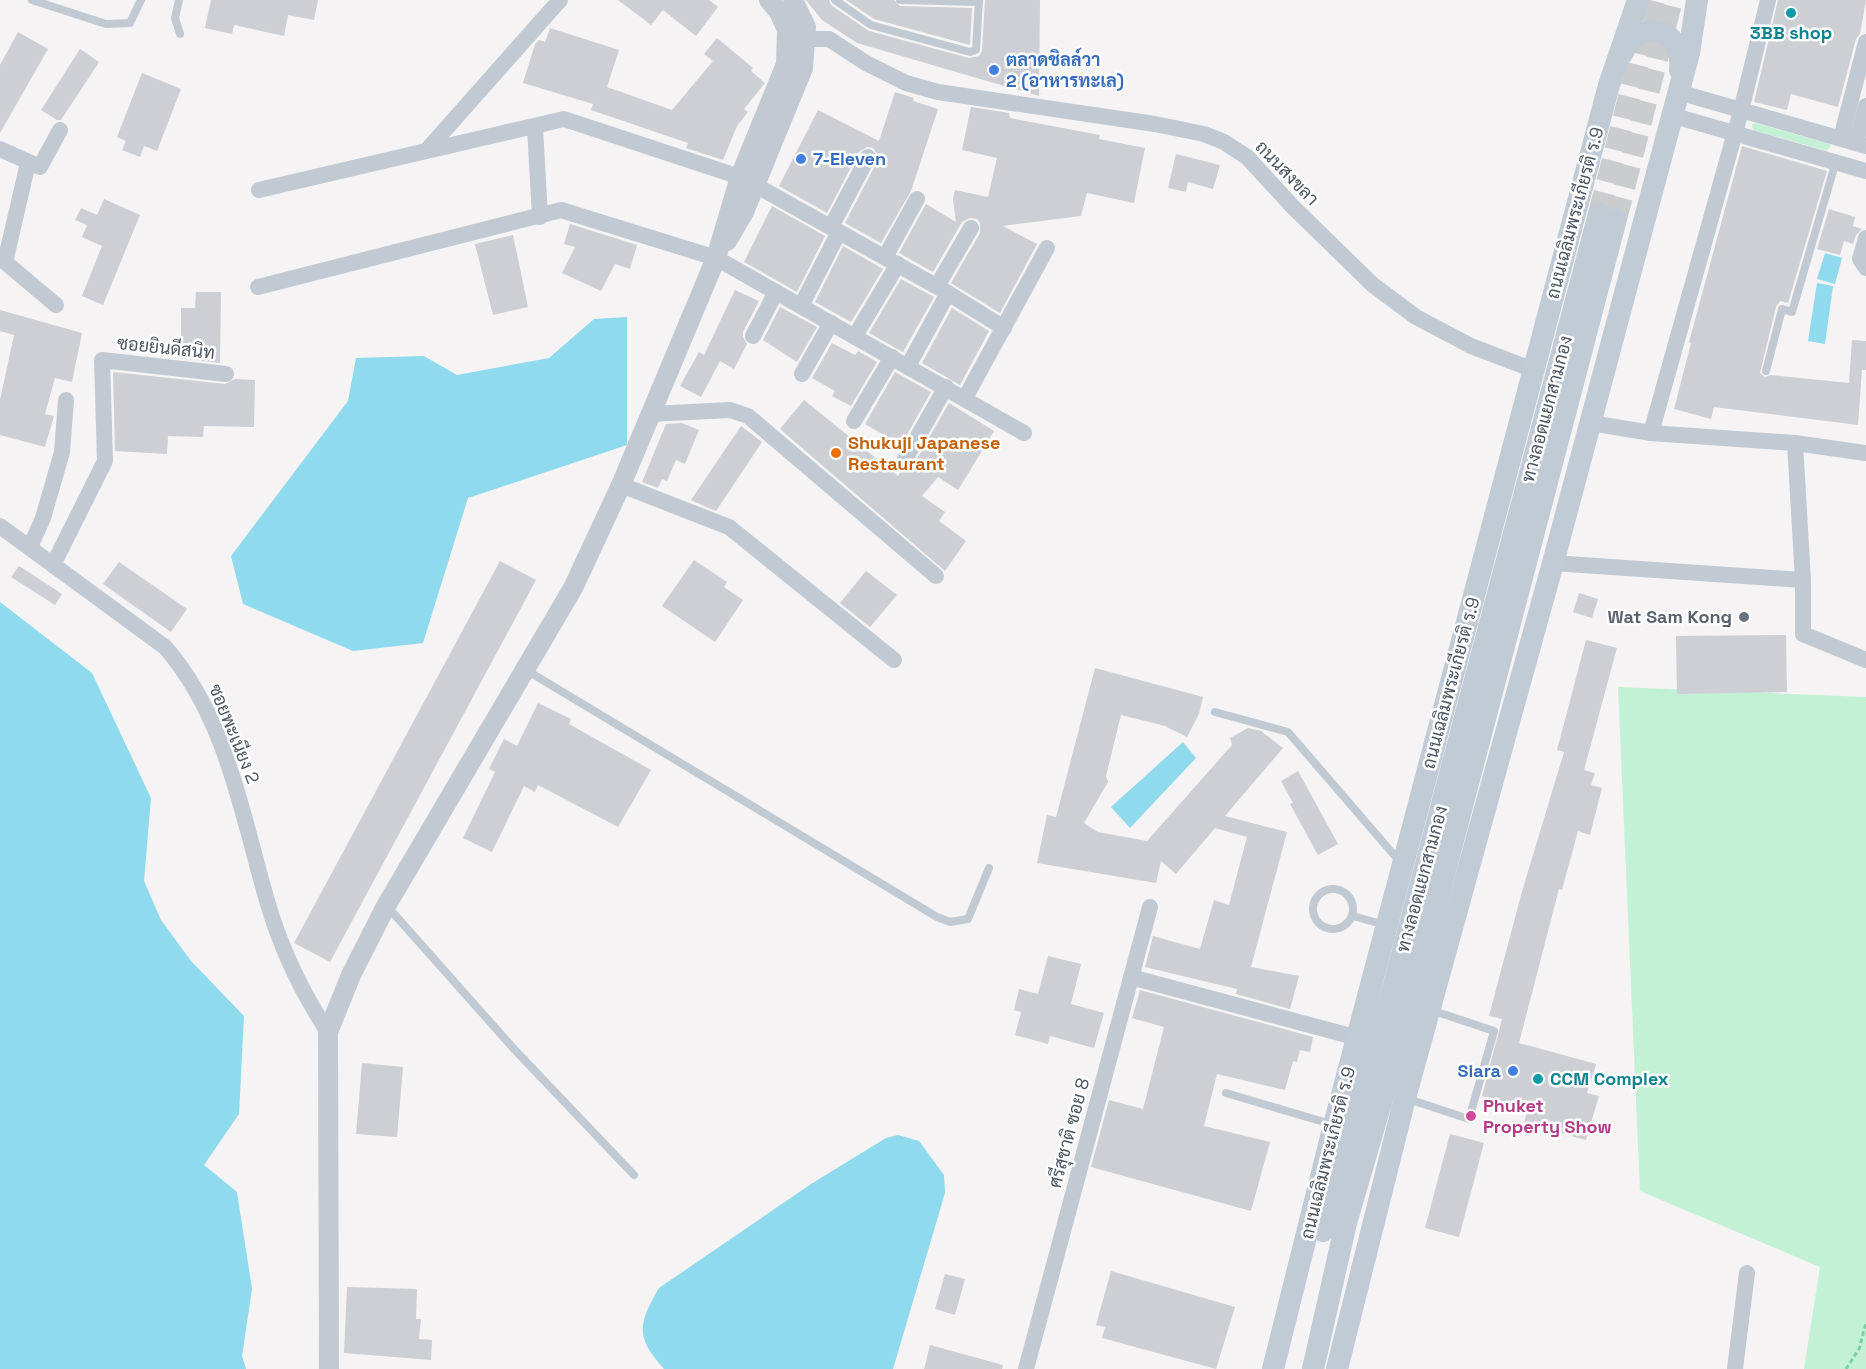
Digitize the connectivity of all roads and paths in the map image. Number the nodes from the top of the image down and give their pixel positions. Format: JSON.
{"nodes":[{"id":1,"x":32,"y":0,"type":"edge"},
{"id":2,"x":141,"y":0,"type":"edge"},
{"id":3,"x":179,"y":0,"type":"edge"},
{"id":4,"x":560,"y":0,"type":"edge"},
{"id":5,"x":769,"y":0,"type":"edge"},
{"id":6,"x":793,"y":0,"type":"edge"},
{"id":7,"x":835,"y":0,"type":"edge"},
{"id":8,"x":900,"y":0,"type":"edge"},
{"id":9,"x":1633,"y":0,"type":"edge"},
{"id":10,"x":1638,"y":0,"type":"edge"},
{"id":11,"x":1697,"y":0,"type":"edge"},
{"id":12,"x":1704,"y":0,"type":"edge"},
{"id":13,"x":1768,"y":0,"type":"edge"},
{"id":14,"x":979,"y":1,"type":"edge"},
{"id":15,"x":1625,"y":32,"type":"junction"},
{"id":16,"x":180,"y":34,"type":"dead end"},
{"id":17,"x":806,"y":39,"type":"junction"},
{"id":18,"x":1866,"y":42,"type":"edge"},
{"id":19,"x":1689,"y":53,"type":"junction"},
{"id":20,"x":1609,"y":85,"type":"junction"},
{"id":21,"x":1678,"y":92,"type":"junction"},
{"id":22,"x":1866,"y":106,"type":"edge"},
{"id":23,"x":1741,"y":111,"type":"junction"},
{"id":24,"x":1671,"y":115,"type":"junction"},
{"id":25,"x":535,"y":128,"type":"junction"},
{"id":26,"x":60,"y":130,"type":"dead end"},
{"id":27,"x":1735,"y":134,"type":"junction"},
{"id":28,"x":1853,"y":141,"type":"edge"},
{"id":29,"x":0,"y":148,"type":"edge"},
{"id":30,"x":427,"y":150,"type":"junction"},
{"id":31,"x":868,"y":157,"type":"dead end"},
{"id":32,"x":1839,"y":162,"type":"junction"},
{"id":33,"x":28,"y":163,"type":"junction"},
{"id":34,"x":1866,"y":171,"type":"edge"},
{"id":35,"x":748,"y":181,"type":"junction"},
{"id":36,"x":259,"y":190,"type":"dead end"},
{"id":37,"x":917,"y":199,"type":"dead end"},
{"id":38,"x":540,"y":217,"type":"junction"},
{"id":39,"x":971,"y":228,"type":"dead end"},
{"id":40,"x":836,"y":230,"type":"junction"},
{"id":41,"x":1866,"y":238,"type":"edge"},
{"id":42,"x":1047,"y":248,"type":"dead end"},
{"id":43,"x":716,"y":258,"type":"junction"},
{"id":44,"x":891,"y":261,"type":"junction"},
{"id":45,"x":1866,"y":268,"type":"edge"},
{"id":46,"x":258,"y":287,"type":"dead end"},
{"id":47,"x":943,"y":290,"type":"junction"},
{"id":48,"x":776,"y":292,"type":"junction"},
{"id":49,"x":56,"y":305,"type":"dead end"},
{"id":50,"x":801,"y":306,"type":"junction"},
{"id":51,"x":831,"y":323,"type":"junction"},
{"id":52,"x":1004,"y":327,"type":"junction"},
{"id":53,"x":753,"y":336,"type":"dead end"},
{"id":54,"x":855,"y":336,"type":"junction"},
{"id":55,"x":892,"y":357,"type":"junction"},
{"id":56,"x":908,"y":366,"type":"junction"},
{"id":57,"x":1534,"y":370,"type":"junction"},
{"id":58,"x":1766,"y":371,"type":"dead end"},
{"id":59,"x":226,"y":374,"type":"dead end"},
{"id":60,"x":802,"y":374,"type":"dead end"},
{"id":61,"x":946,"y":387,"type":"junction"},
{"id":62,"x":965,"y":398,"type":"junction"},
{"id":63,"x":66,"y":400,"type":"dead end"},
{"id":64,"x":651,"y":414,"type":"junction"},
{"id":65,"x":854,"y":421,"type":"dead end"},
{"id":66,"x":1591,"y":423,"type":"junction"},
{"id":67,"x":1651,"y":433,"type":"junction"},
{"id":68,"x":1024,"y":434,"type":"dead end"},
{"id":69,"x":1795,"y":443,"type":"junction"},
{"id":70,"x":1866,"y":453,"type":"edge"},
{"id":71,"x":905,"y":459,"type":"dead end"},
{"id":72,"x":621,"y":485,"type":"junction"},
{"id":73,"x":0,"y":526,"type":"edge"},
{"id":74,"x":30,"y":547,"type":"junction"},
{"id":75,"x":1553,"y":562,"type":"junction"},
{"id":76,"x":53,"y":565,"type":"junction"},
{"id":77,"x":936,"y":576,"type":"dead end"},
{"id":78,"x":1803,"y":580,"type":"junction"},
{"id":79,"x":894,"y":660,"type":"dead end"},
{"id":80,"x":1866,"y":660,"type":"edge"},
{"id":81,"x":526,"y":670,"type":"junction"},
{"id":82,"x":1215,"y":712,"type":"dead end"},
{"id":83,"x":1404,"y":865,"type":"junction"},
{"id":84,"x":989,"y":868,"type":"dead end"},
{"id":85,"x":386,"y":906,"type":"junction"},
{"id":86,"x":1150,"y":907,"type":"dead end"},
{"id":87,"x":1353,"y":916,"type":"junction"},
{"id":88,"x":1388,"y":926,"type":"junction"},
{"id":89,"x":1131,"y":977,"type":"junction"},
{"id":90,"x":1431,"y":1010,"type":"junction"},
{"id":91,"x":328,"y":1032,"type":"junction"},
{"id":92,"x":1358,"y":1038,"type":"junction"},
{"id":93,"x":1226,"y":1093,"type":"dead end"},
{"id":94,"x":1405,"y":1098,"type":"junction"},
{"id":95,"x":1334,"y":1125,"type":"junction"},
{"id":96,"x":634,"y":1174,"type":"dead end"},
{"id":97,"x":1309,"y":1224,"type":"junction"},
{"id":98,"x":1369,"y":1240,"type":"junction"},
{"id":99,"x":1747,"y":1273,"type":"dead end"},
{"id":100,"x":1866,"y":1323,"type":"edge"},
{"id":101,"x":329,"y":1369,"type":"edge"},
{"id":102,"x":1026,"y":1369,"type":"edge"},
{"id":103,"x":1273,"y":1369,"type":"edge"},
{"id":104,"x":1286,"y":1369,"type":"edge"},
{"id":105,"x":1313,"y":1369,"type":"edge"},
{"id":106,"x":1318,"y":1369,"type":"edge"},
{"id":107,"x":1337,"y":1369,"type":"edge"},
{"id":108,"x":1735,"y":1369,"type":"edge"},
{"id":109,"x":1846,"y":1369,"type":"edge"}],
"edges":[{"from":1,"to":2,"type":"lane"},
{"from":3,"to":16,"type":"lane"},
{"from":4,"to":30,"type":"street"},
{"from":5,"to":35,"type":"street"},
{"from":6,"to":17,"type":"street"},
{"from":7,"to":14,"type":"lane"},
{"from":8,"to":14,"type":"lane"},
{"from":9,"to":15,"type":"main road"},
{"from":10,"to":15,"type":"main road","name":"ถนนเฉลิมพระเกียรติ ร.9"},
{"from":11,"to":19,"type":"main road"},
{"from":12,"to":19,"type":"main road"},
{"from":13,"to":23,"type":"street"},
{"from":15,"to":20,"type":"main road","name":"ถนนเฉลิมพระเกียรติ ร.9"},
{"from":17,"to":35,"type":"street"},
{"from":17,"to":57,"type":"street","name":"ถนนสงขลา"},
{"from":18,"to":28,"type":"street"},
{"from":19,"to":21,"type":"main road"},
{"from":20,"to":21,"type":"main road"},
{"from":20,"to":57,"type":"main road","name":"ถนนเฉลิมพระเกียรติ ร.9"},
{"from":21,"to":23,"type":"street"},
{"from":21,"to":24,"type":"main road"},
{"from":22,"to":28,"type":"street"},
{"from":23,"to":27,"type":"street"},
{"from":23,"to":28,"type":"street"},
{"from":24,"to":27,"type":"street"},
{"from":24,"to":66,"type":"main road"},
{"from":25,"to":30,"type":"street"},
{"from":25,"to":35,"type":"street"},
{"from":25,"to":38,"type":"street"},
{"from":26,"to":33,"type":"street"},
{"from":27,"to":32,"type":"street"},
{"from":27,"to":67,"type":"street"},
{"from":28,"to":32,"type":"street"},
{"from":29,"to":33,"type":"street"},
{"from":30,"to":36,"type":"street"},
{"from":31,"to":40,"type":"street"},
{"from":32,"to":34,"type":"street"},
{"from":32,"to":58,"type":"lane"},
{"from":33,"to":49,"type":"street"},
{"from":35,"to":40,"type":"street"},
{"from":35,"to":43,"type":"street"},
{"from":37,"to":44,"type":"street"},
{"from":38,"to":43,"type":"street"},
{"from":38,"to":46,"type":"street"},
{"from":39,"to":47,"type":"street"},
{"from":40,"to":44,"type":"street"},
{"from":40,"to":50,"type":"street"},
{"from":41,"to":45,"type":"street"},
{"from":42,"to":52,"type":"street"},
{"from":43,"to":48,"type":"street"},
{"from":43,"to":64,"type":"street"},
{"from":44,"to":47,"type":"street"},
{"from":44,"to":54,"type":"street"},
{"from":47,"to":52,"type":"street"},
{"from":47,"to":56,"type":"street"},
{"from":48,"to":50,"type":"street"},
{"from":48,"to":53,"type":"street"},
{"from":50,"to":51,"type":"street"},
{"from":51,"to":54,"type":"street"},
{"from":51,"to":60,"type":"street"},
{"from":52,"to":62,"type":"street"},
{"from":54,"to":55,"type":"street"},
{"from":55,"to":56,"type":"street"},
{"from":55,"to":65,"type":"street"},
{"from":56,"to":61,"type":"street"},
{"from":57,"to":83,"type":"main road","name":"ถนนเฉลิมพระเกียรติ ร.9"},
{"from":59,"to":76,"type":"street","name":"ซอยยินดีสนิท"},
{"from":61,"to":62,"type":"street"},
{"from":61,"to":71,"type":"street"},
{"from":62,"to":68,"type":"street"},
{"from":63,"to":74,"type":"street"},
{"from":64,"to":72,"type":"street"},
{"from":64,"to":77,"type":"street"},
{"from":66,"to":67,"type":"street"},
{"from":66,"to":75,"type":"main road"},
{"from":67,"to":69,"type":"street"},
{"from":69,"to":70,"type":"street"},
{"from":69,"to":78,"type":"street"},
{"from":72,"to":79,"type":"street"},
{"from":72,"to":81,"type":"street"},
{"from":73,"to":74,"type":"street","name":"ซอยพะเนียง 2"},
{"from":74,"to":76,"type":"street","name":"ซอยพะเนียง 2"},
{"from":75,"to":78,"type":"street"},
{"from":75,"to":90,"type":"main road"},
{"from":76,"to":91,"type":"street","name":"ซอยพะเนียง 2"},
{"from":78,"to":80,"type":"street"},
{"from":81,"to":84,"type":"lane"},
{"from":81,"to":85,"type":"street"},
{"from":82,"to":83,"type":"lane"},
{"from":83,"to":88,"type":"main road","name":"ถนนเฉลิมพระเกียรติ ร.9"},
{"from":85,"to":91,"type":"street"},
{"from":85,"to":96,"type":"lane"},
{"from":86,"to":89,"type":"street","name":"ศรีสุชาติ ซอย 8"},
{"from":87,"to":87,"type":"lane"},
{"from":87,"to":88,"type":"lane"},
{"from":88,"to":92,"type":"main road","name":"ถนนเฉลิมพระเกียรติ ร.9"},
{"from":89,"to":92,"type":"street"},
{"from":89,"to":102,"type":"street","name":"ศรีสุชาติ ซอย 8"},
{"from":90,"to":94,"type":"main road"},
{"from":90,"to":94,"type":"lane"},
{"from":91,"to":101,"type":"street"},
{"from":92,"to":95,"type":"main road","name":"ถนนเฉลิมพระเกียรติ ร.9"},
{"from":93,"to":95,"type":"lane"},
{"from":94,"to":98,"type":"main road"},
{"from":95,"to":97,"type":"main road","name":"ถนนเฉลิมพระเกียรติ ร.9"},
{"from":97,"to":103,"type":"main road","name":"ถนนเฉลิมพระเกียรติ ร.9"},
{"from":97,"to":104,"type":"main road"},
{"from":98,"to":106,"type":"main road"},
{"from":98,"to":107,"type":"main road"},
{"from":99,"to":108,"type":"street"},
{"from":100,"to":109,"type":"path"},
{"from":104,"to":105,"type":"main road","name":"ทางลอดแยกสามกอง"}]}
